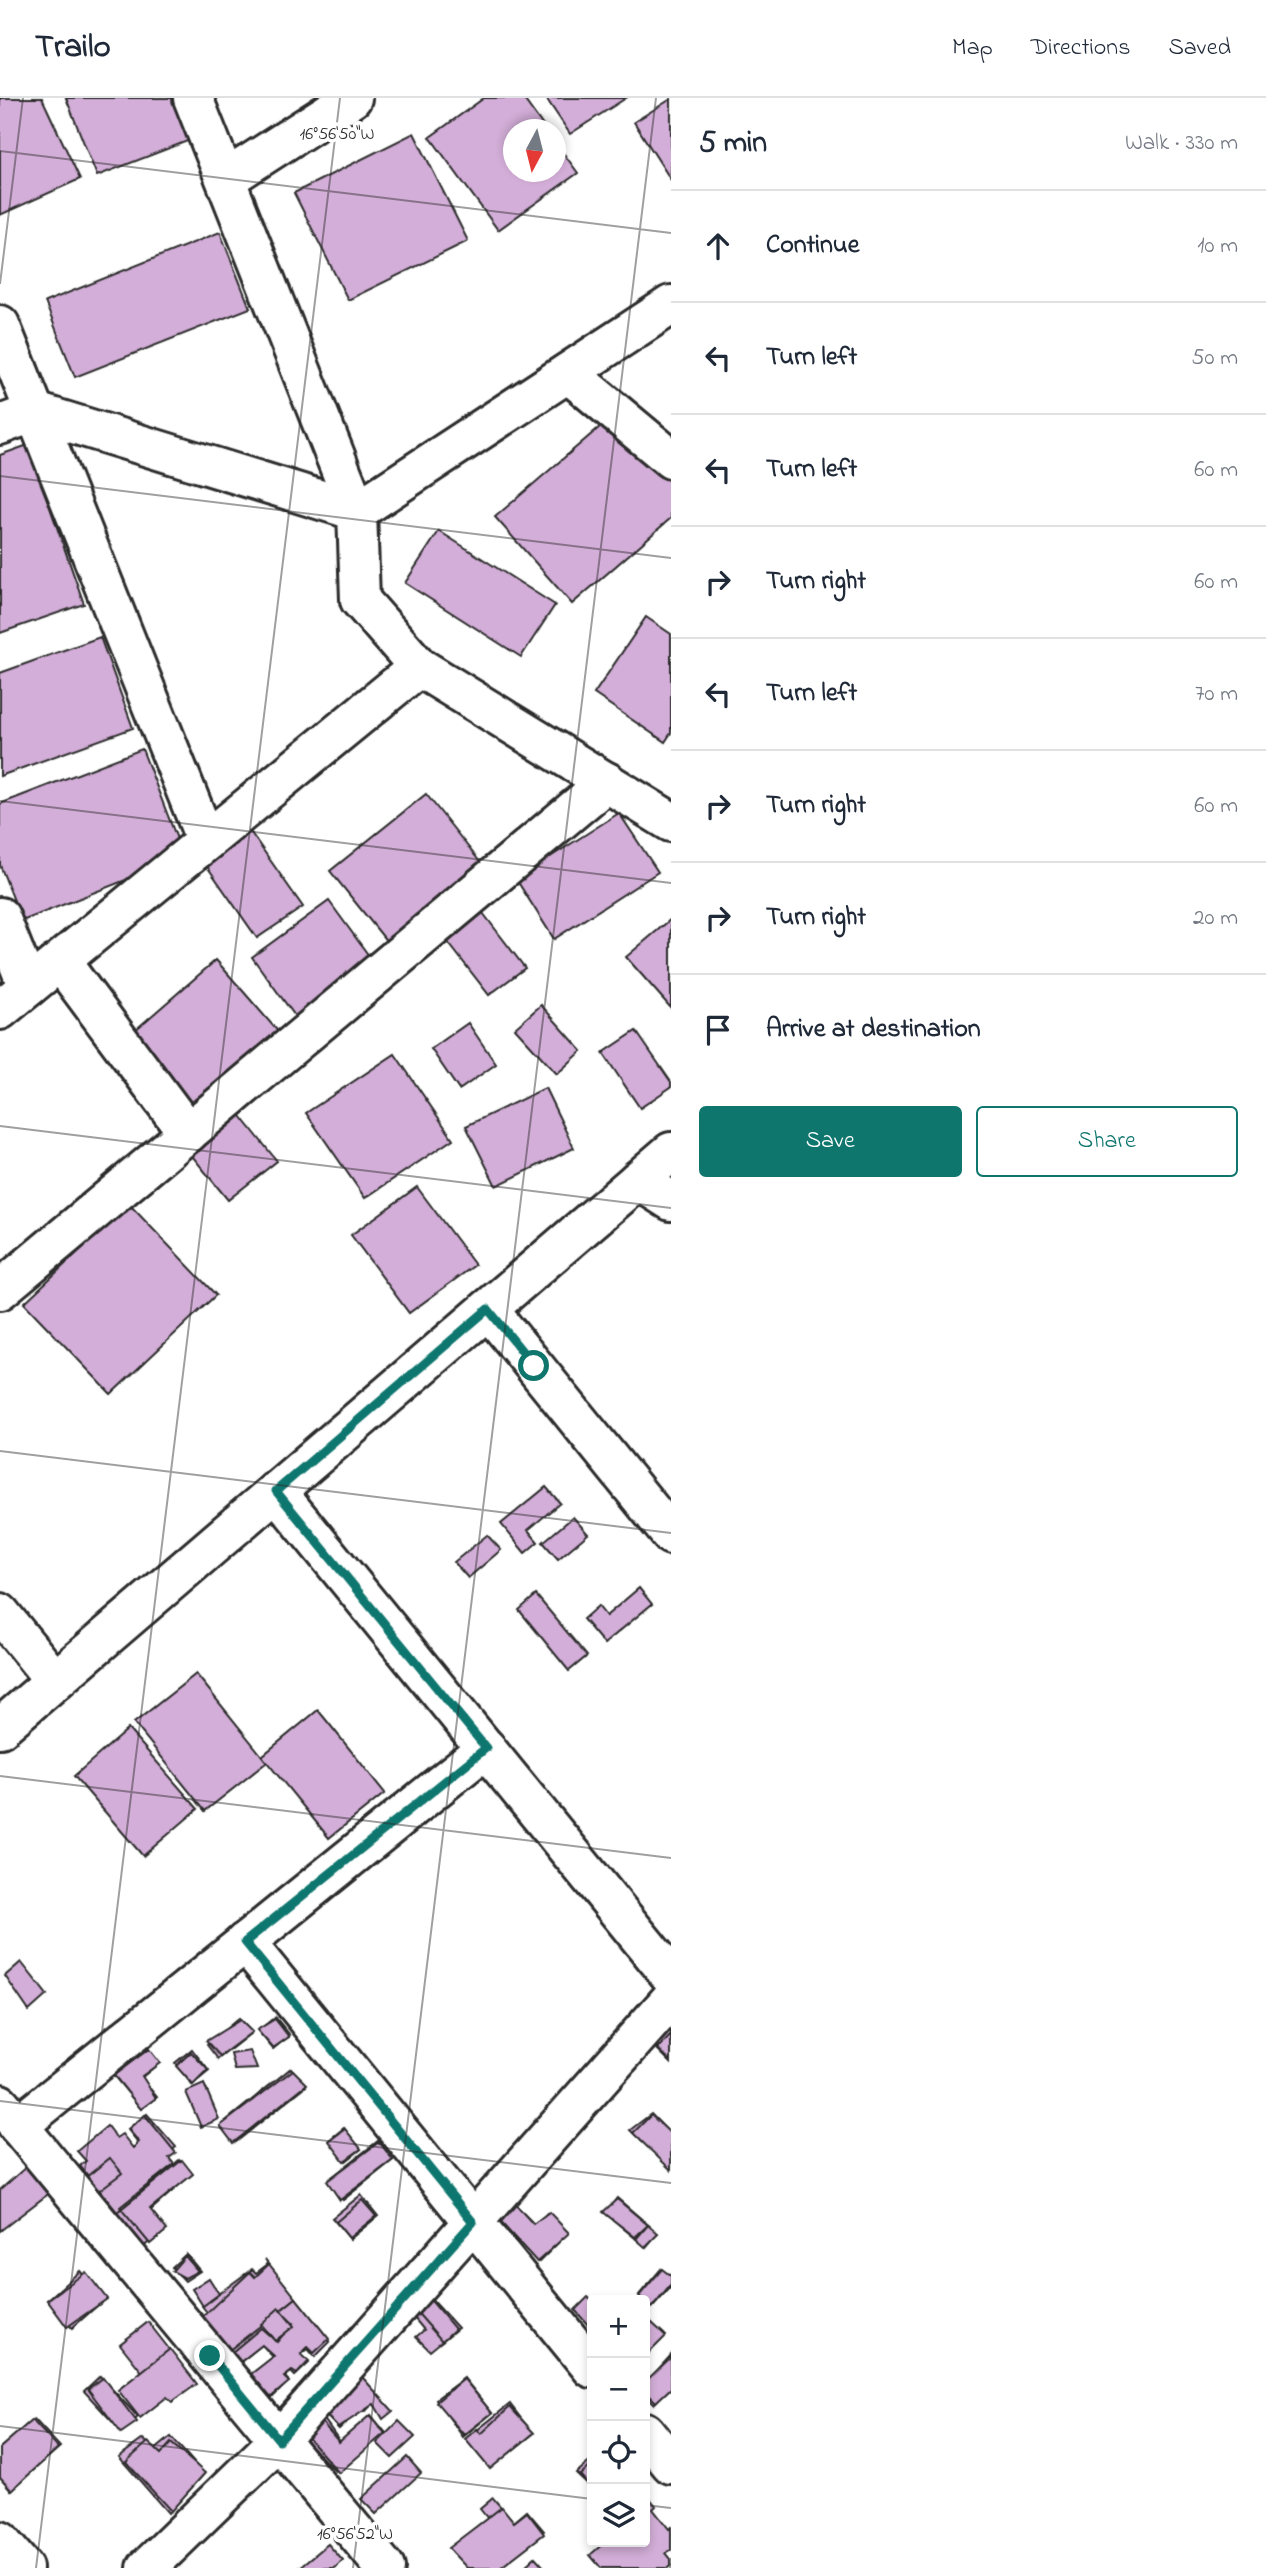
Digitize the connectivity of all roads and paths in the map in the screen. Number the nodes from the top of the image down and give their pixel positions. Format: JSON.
{"nodes":[{"id":1,"x":193,"y":98,"type":"edge"},
{"id":2,"x":352,"y":98,"type":"edge"},
{"id":3,"x":226,"y":179,"type":"junction"},
{"id":4,"x":671,"y":305,"type":"edge"},
{"id":5,"x":0,"y":325,"type":"edge"},
{"id":6,"x":568,"y":373,"type":"junction"},
{"id":7,"x":17,"y":418,"type":"edge"},
{"id":8,"x":671,"y":460,"type":"edge"},
{"id":9,"x":356,"y":511,"type":"junction"},
{"id":10,"x":419,"y":667,"type":"junction"},
{"id":11,"x":607,"y":782,"type":"junction"},
{"id":12,"x":671,"y":822,"type":"edge"},
{"id":13,"x":206,"y":841,"type":"junction"},
{"id":14,"x":0,"y":917,"type":"edge"},
{"id":15,"x":60,"y":961,"type":"junction"},
{"id":16,"x":14,"y":998,"type":"edge"},
{"id":17,"x":188,"y":1133,"type":"junction"},
{"id":18,"x":671,"y":1152,"type":"edge"},
{"id":19,"x":638,"y":1181,"type":"junction"},
{"id":20,"x":671,"y":1201,"type":"edge"},
{"id":21,"x":0,"y":1290,"type":"edge"},
{"id":22,"x":488,"y":1309,"type":"junction"},
{"id":23,"x":276,"y":1491,"type":"junction"},
{"id":24,"x":671,"y":1535,"type":"edge"},
{"id":25,"x":0,"y":1613,"type":"edge"},
{"id":26,"x":55,"y":1681,"type":"junction"},
{"id":27,"x":0,"y":1728,"type":"edge"},
{"id":28,"x":486,"y":1748,"type":"junction"},
{"id":29,"x":245,"y":1942,"type":"junction"},
{"id":30,"x":671,"y":1976,"type":"edge"},
{"id":31,"x":671,"y":1999,"type":"edge"},
{"id":32,"x":9,"y":2115,"type":"edge"},
{"id":33,"x":473,"y":2222,"type":"junction"},
{"id":34,"x":587,"y":2362,"type":"edge"},
{"id":35,"x":279,"y":2440,"type":"junction"},
{"id":36,"x":0,"y":2540,"type":"edge"},
{"id":37,"x":23,"y":2568,"type":"edge"},
{"id":38,"x":147,"y":2568,"type":"edge"},
{"id":39,"x":385,"y":2568,"type":"edge"}],
"edges":[{"from":1,"to":3,"type":"street"},
{"from":2,"to":3,"type":"street"},
{"from":3,"to":9,"type":"street"},
{"from":4,"to":6,"type":"street"},
{"from":5,"to":7,"type":"street"},
{"from":6,"to":8,"type":"street"},
{"from":6,"to":9,"type":"street"},
{"from":7,"to":9,"type":"street"},
{"from":7,"to":13,"type":"street"},
{"from":9,"to":10,"type":"street"},
{"from":10,"to":11,"type":"street"},
{"from":10,"to":13,"type":"street"},
{"from":11,"to":12,"type":"street"},
{"from":11,"to":17,"type":"street"},
{"from":13,"to":15,"type":"street"},
{"from":14,"to":16,"type":"street"},
{"from":15,"to":16,"type":"street"},
{"from":15,"to":17,"type":"street"},
{"from":17,"to":21,"type":"street"},
{"from":18,"to":19,"type":"street"},
{"from":19,"to":20,"type":"street"},
{"from":19,"to":22,"type":"street"},
{"from":22,"to":23,"type":"street"},
{"from":22,"to":24,"type":"street"},
{"from":23,"to":26,"type":"street"},
{"from":23,"to":28,"type":"street"},
{"from":25,"to":26,"type":"street"},
{"from":26,"to":27,"type":"street"},
{"from":28,"to":29,"type":"street"},
{"from":28,"to":30,"type":"street"},
{"from":29,"to":32,"type":"street"},
{"from":29,"to":33,"type":"street"},
{"from":31,"to":33,"type":"street"},
{"from":32,"to":35,"type":"street"},
{"from":33,"to":34,"type":"street"},
{"from":33,"to":35,"type":"street"},
{"from":35,"to":38,"type":"street"},
{"from":35,"to":39,"type":"street"},
{"from":36,"to":37,"type":"street"}]}
